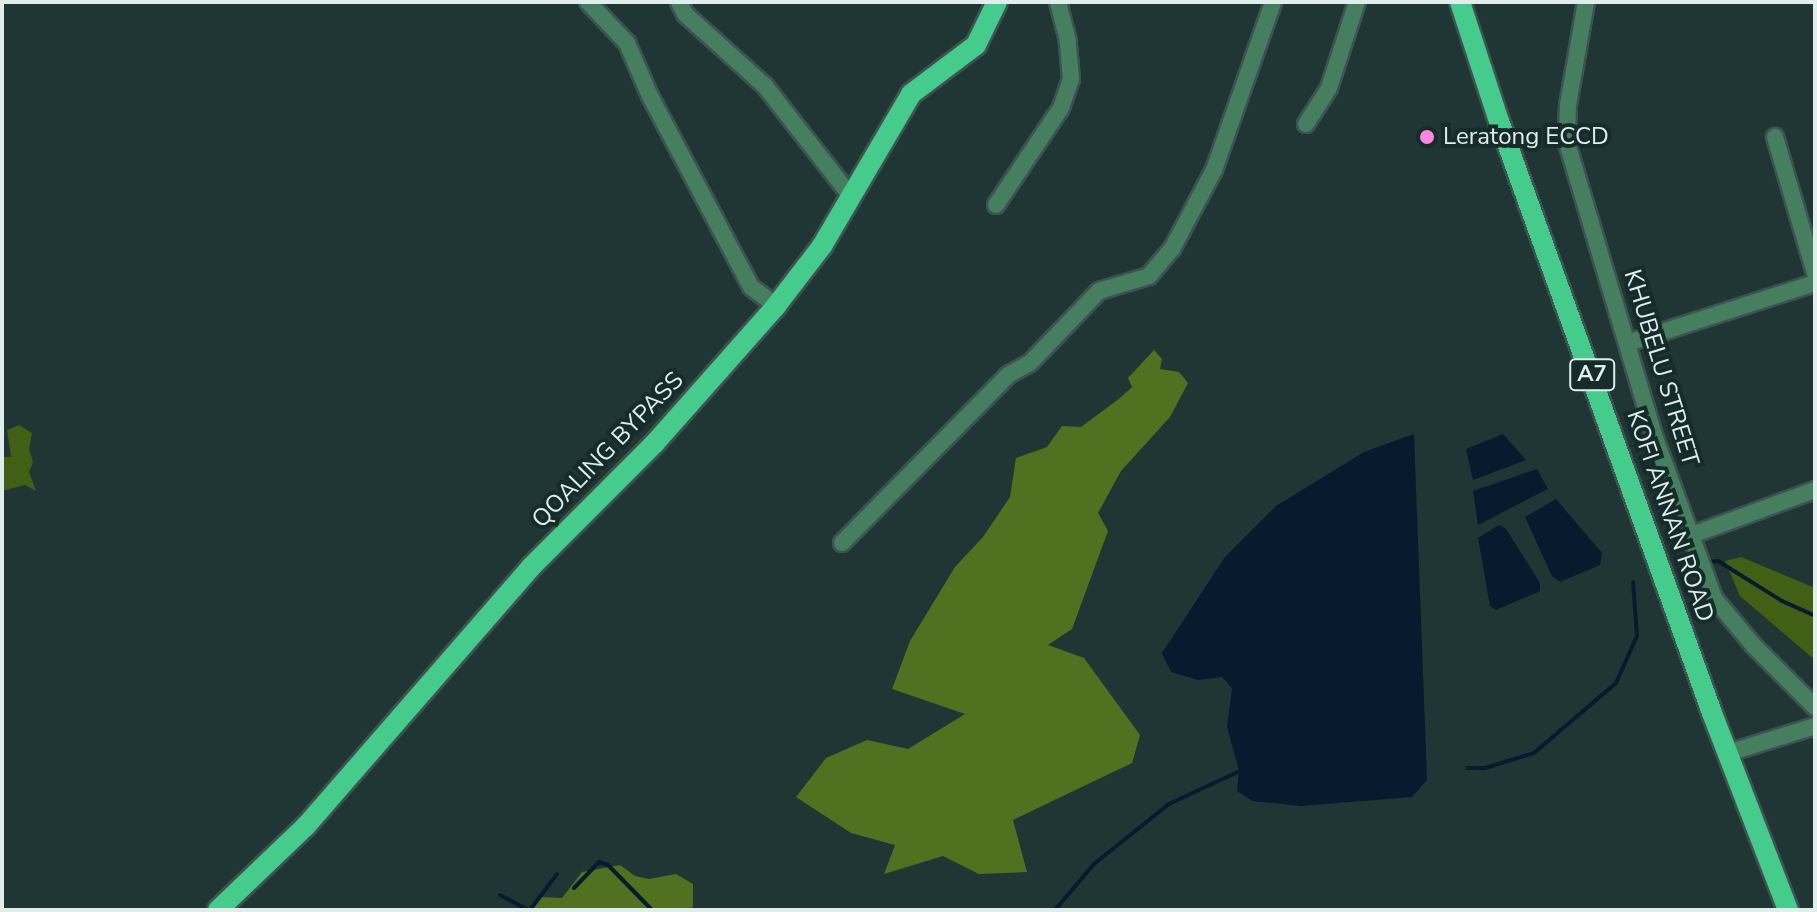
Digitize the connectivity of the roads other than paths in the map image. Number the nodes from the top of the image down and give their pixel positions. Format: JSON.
{"nodes":[{"id":1,"x":588,"y":2,"type":"edge"},
{"id":2,"x":679,"y":2,"type":"edge"},
{"id":3,"x":997,"y":2,"type":"edge"},
{"id":4,"x":1058,"y":2,"type":"edge"},
{"id":5,"x":1273,"y":2,"type":"edge"},
{"id":6,"x":1357,"y":2,"type":"edge"},
{"id":7,"x":1460,"y":2,"type":"edge"},
{"id":8,"x":1586,"y":2,"type":"edge"},
{"id":9,"x":1306,"y":124,"type":"dead end"},
{"id":10,"x":1775,"y":137,"type":"dead end"},
{"id":11,"x":850,"y":195,"type":"junction"},
{"id":12,"x":996,"y":205,"type":"dead end"},
{"id":13,"x":1815,"y":273,"type":"edge"},
{"id":14,"x":1815,"y":283,"type":"edge"},
{"id":15,"x":776,"y":306,"type":"junction"},
{"id":16,"x":1628,"y":343,"type":"junction"},
{"id":17,"x":1815,"y":490,"type":"edge"},
{"id":18,"x":1689,"y":536,"type":"junction"},
{"id":19,"x":842,"y":543,"type":"dead end"},
{"id":20,"x":1815,"y":707,"type":"edge"},
{"id":21,"x":1815,"y":726,"type":"edge"},
{"id":22,"x":1728,"y":753,"type":"junction"},
{"id":23,"x":218,"y":910,"type":"edge"},
{"id":24,"x":1788,"y":910,"type":"edge"}],
"edges":[{"from":1,"to":15,"type":"street"},
{"from":2,"to":11,"type":"street"},
{"from":3,"to":11,"type":"main road","name":"QOALING BYPASS"},
{"from":4,"to":12,"type":"street"},
{"from":5,"to":19,"type":"street"},
{"from":6,"to":9,"type":"street"},
{"from":7,"to":22,"type":"main road","name":"KOFI ANNAN ROAD","number":"A7"},
{"from":8,"to":16,"type":"street","name":"KHUBELU STREET"},
{"from":10,"to":13,"type":"street"},
{"from":11,"to":15,"type":"main road","name":"QOALING BYPASS"},
{"from":14,"to":16,"type":"street"},
{"from":15,"to":23,"type":"main road","name":"QOALING BYPASS"},
{"from":16,"to":18,"type":"street","name":"KHUBELU STREET"},
{"from":17,"to":18,"type":"street"},
{"from":18,"to":20,"type":"street","name":"KHUBELU STREET"},
{"from":21,"to":22,"type":"street"},
{"from":22,"to":24,"type":"main road","name":"KOFI ANNAN ROAD","number":"A7"}]}
